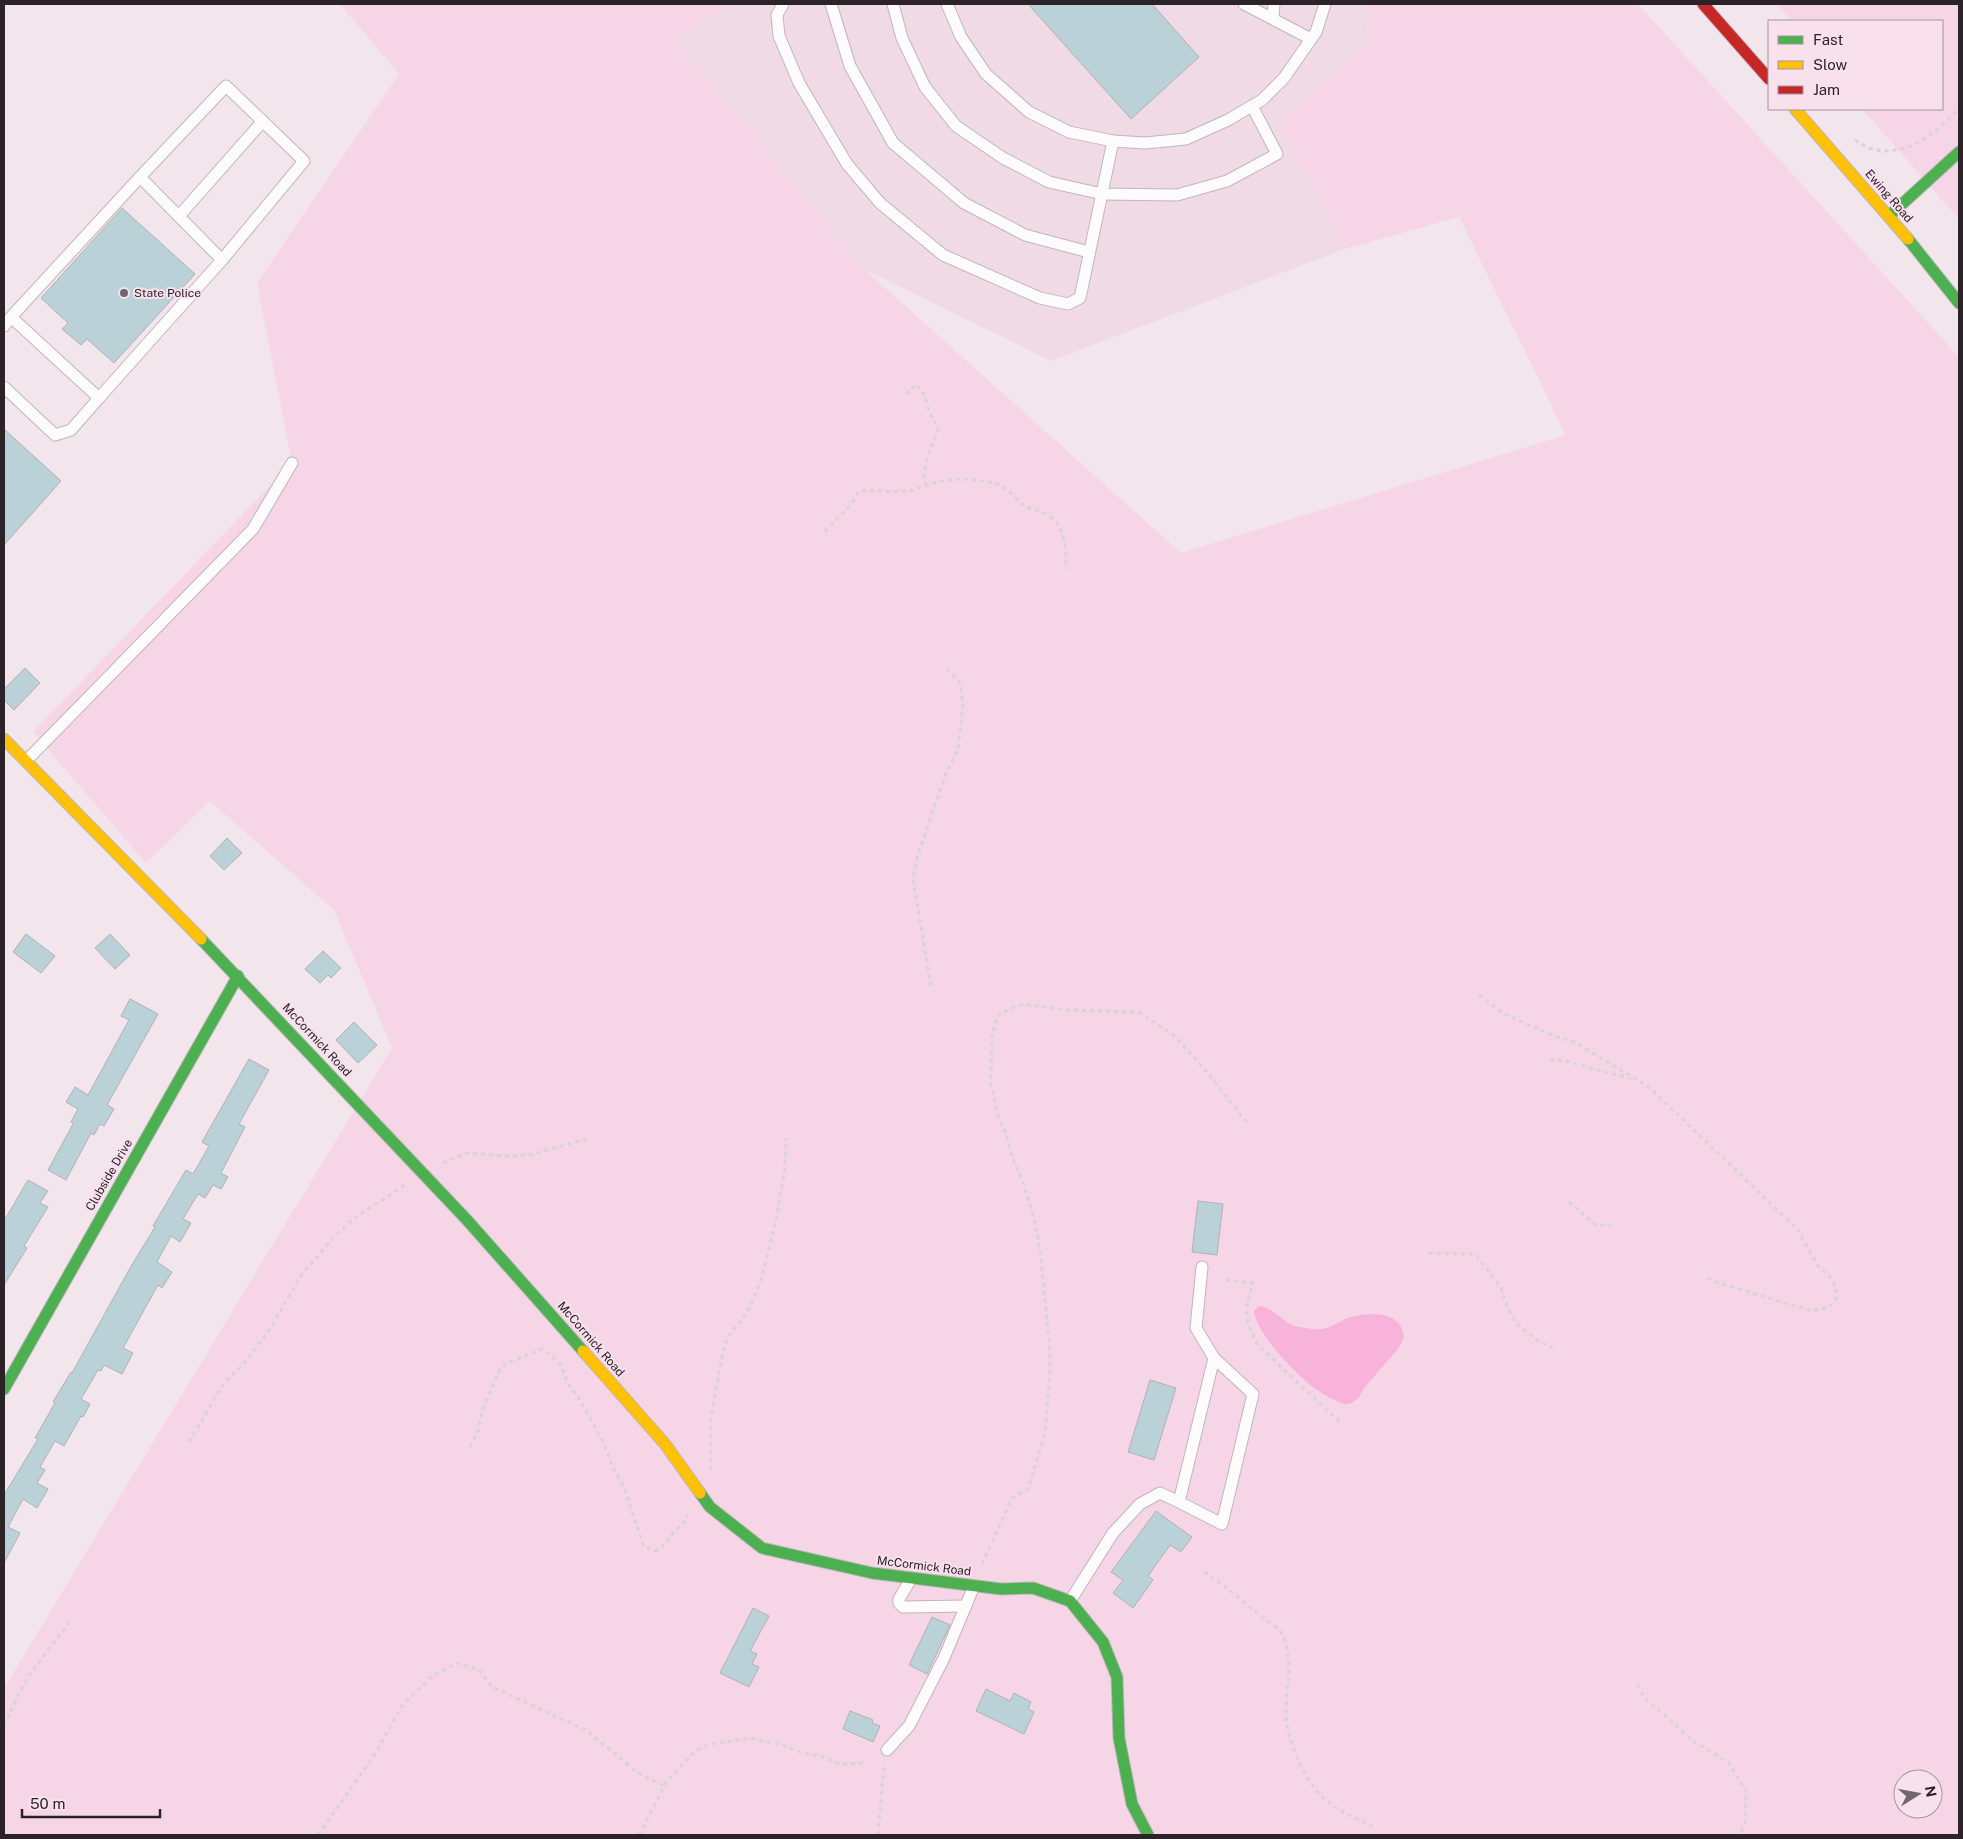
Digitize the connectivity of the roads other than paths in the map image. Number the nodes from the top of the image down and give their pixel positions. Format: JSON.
{"nodes":[{"id":1,"x":783,"y":4,"type":"edge"},
{"id":2,"x":831,"y":4,"type":"edge"},
{"id":3,"x":893,"y":4,"type":"edge"},
{"id":4,"x":947,"y":4,"type":"edge"},
{"id":5,"x":1244,"y":4,"type":"edge"},
{"id":6,"x":1274,"y":4,"type":"edge"},
{"id":7,"x":1325,"y":4,"type":"edge"},
{"id":8,"x":1703,"y":4,"type":"edge"},
{"id":9,"x":1273,"y":18,"type":"junction"},
{"id":10,"x":1311,"y":38,"type":"junction"},
{"id":11,"x":1768,"y":78,"type":"edge"},
{"id":12,"x":1252,"y":106,"type":"junction"},
{"id":13,"x":1796,"y":110,"type":"edge"},
{"id":14,"x":263,"y":121,"type":"junction"},
{"id":15,"x":1113,"y":141,"type":"junction"},
{"id":16,"x":1959,"y":152,"type":"edge"},
{"id":17,"x":140,"y":176,"type":"junction"},
{"id":18,"x":1102,"y":194,"type":"junction"},
{"id":19,"x":179,"y":216,"type":"junction"},
{"id":20,"x":1889,"y":216,"type":"junction"},
{"id":21,"x":1089,"y":252,"type":"junction"},
{"id":22,"x":222,"y":260,"type":"junction"},
{"id":23,"x":1959,"y":303,"type":"edge"},
{"id":24,"x":8,"y":321,"type":"edge"},
{"id":25,"x":4,"y":387,"type":"edge"},
{"id":26,"x":98,"y":398,"type":"junction"},
{"id":27,"x":292,"y":463,"type":"dead end"},
{"id":28,"x":4,"y":739,"type":"edge"},
{"id":29,"x":26,"y":761,"type":"junction"},
{"id":30,"x":238,"y":976,"type":"junction"},
{"id":31,"x":1202,"y":1267,"type":"dead end"},
{"id":32,"x":1214,"y":1358,"type":"junction"},
{"id":33,"x":4,"y":1388,"type":"edge"},
{"id":34,"x":1179,"y":1502,"type":"junction"},
{"id":35,"x":912,"y":1578,"type":"junction"},
{"id":36,"x":974,"y":1586,"type":"junction"},
{"id":37,"x":1070,"y":1601,"type":"junction"},
{"id":38,"x":966,"y":1606,"type":"junction"},
{"id":39,"x":886,"y":1756,"type":"road end"},
{"id":40,"x":1148,"y":1835,"type":"edge"}],
"edges":[{"from":1,"to":21,"type":"lane"},
{"from":2,"to":21,"type":"lane"},
{"from":3,"to":18,"type":"lane"},
{"from":4,"to":15,"type":"lane"},
{"from":5,"to":9,"type":"lane"},
{"from":6,"to":9,"type":"lane"},
{"from":7,"to":10,"type":"lane"},
{"from":8,"to":11,"type":"street"},
{"from":9,"to":10,"type":"lane"},
{"from":10,"to":12,"type":"lane"},
{"from":12,"to":15,"type":"lane"},
{"from":12,"to":18,"type":"lane"},
{"from":13,"to":20,"type":"street","name":"Ewing Road"},
{"from":14,"to":17,"type":"lane"},
{"from":14,"to":19,"type":"lane"},
{"from":14,"to":22,"type":"lane"},
{"from":15,"to":18,"type":"lane"},
{"from":16,"to":20,"type":"street"},
{"from":17,"to":19,"type":"lane"},
{"from":17,"to":24,"type":"lane"},
{"from":18,"to":21,"type":"lane"},
{"from":19,"to":22,"type":"lane"},
{"from":20,"to":23,"type":"street","name":"Ewing Road"},
{"from":22,"to":26,"type":"lane"},
{"from":24,"to":26,"type":"lane"},
{"from":25,"to":26,"type":"lane"},
{"from":27,"to":29,"type":"lane"},
{"from":28,"to":29,"type":"street","name":"McCormick Road"},
{"from":29,"to":30,"type":"street","name":"McCormick Road"},
{"from":30,"to":33,"type":"street","name":"Clubside Drive"},
{"from":30,"to":35,"type":"street","name":"McCormick Road"},
{"from":31,"to":32,"type":"lane"},
{"from":32,"to":34,"type":"lane"},
{"from":32,"to":34,"type":"lane"},
{"from":34,"to":37,"type":"lane"},
{"from":35,"to":36,"type":"street","name":"McCormick Road"},
{"from":35,"to":38,"type":"lane"},
{"from":36,"to":37,"type":"street","name":"McCormick Road"},
{"from":36,"to":38,"type":"lane"},
{"from":37,"to":40,"type":"street"},
{"from":38,"to":39,"type":"lane"}]}
